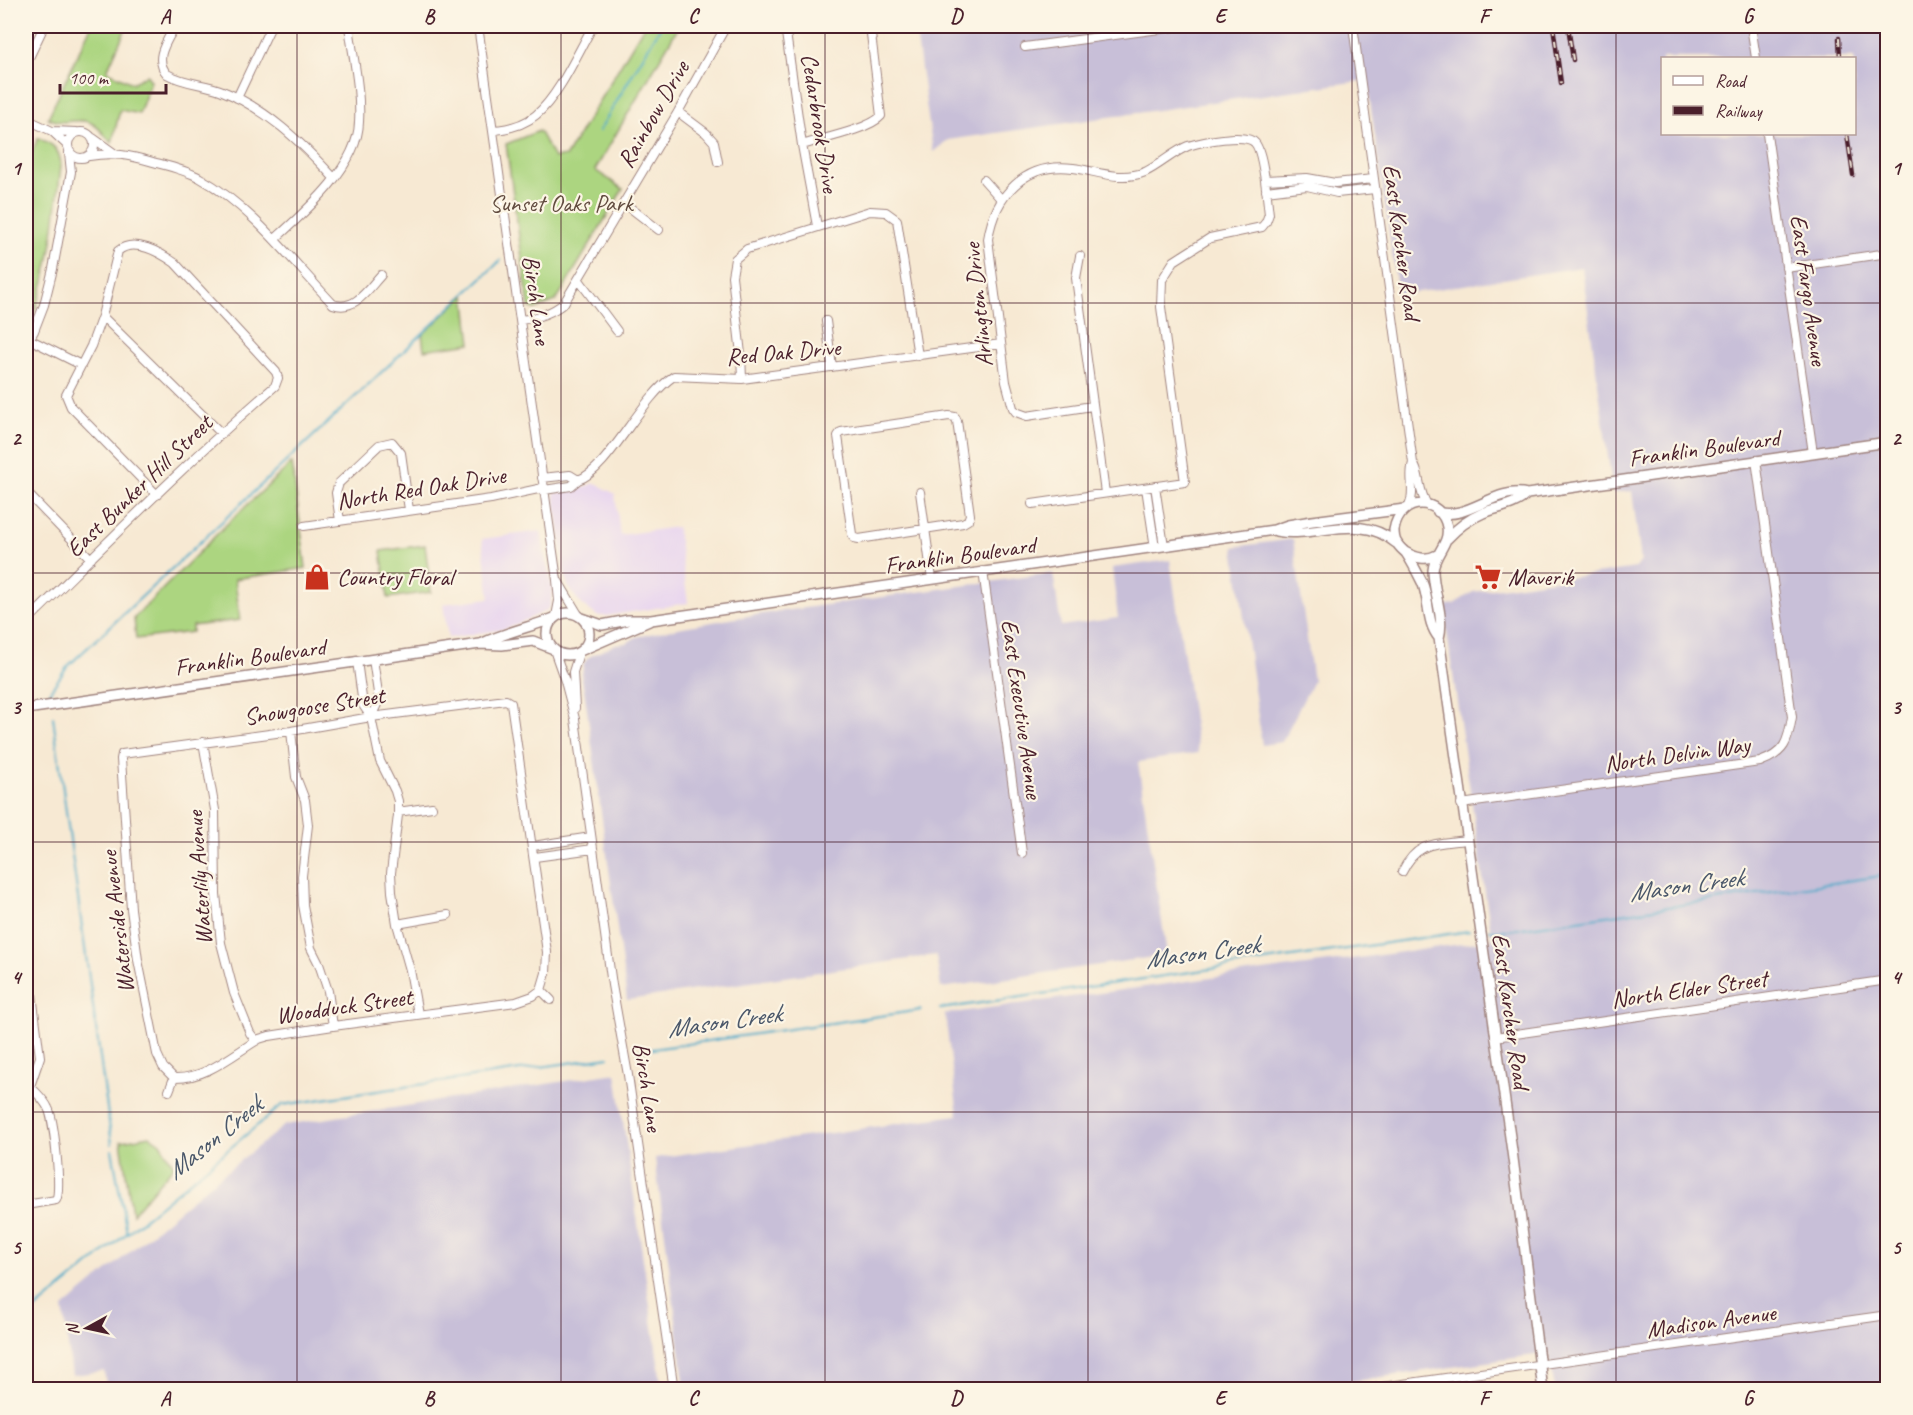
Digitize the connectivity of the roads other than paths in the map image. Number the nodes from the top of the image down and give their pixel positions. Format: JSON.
{"nodes":[{"id":1,"x":40,"y":26,"type":"edge"},
{"id":2,"x":175,"y":26,"type":"edge"},
{"id":3,"x":271,"y":26,"type":"edge"},
{"id":4,"x":349,"y":26,"type":"edge"},
{"id":5,"x":478,"y":26,"type":"edge"},
{"id":6,"x":593,"y":26,"type":"edge"},
{"id":7,"x":726,"y":26,"type":"edge"},
{"id":8,"x":785,"y":26,"type":"edge"},
{"id":9,"x":870,"y":26,"type":"edge"},
{"id":10,"x":1182,"y":26,"type":"edge"},
{"id":11,"x":1353,"y":26,"type":"edge"},
{"id":12,"x":1751,"y":26,"type":"edge"},
{"id":13,"x":1025,"y":47,"type":"dead end"},
{"id":14,"x":1756,"y":57,"type":"edge"},
{"id":15,"x":26,"y":64,"type":"edge"},
{"id":16,"x":237,"y":98,"type":"junction"},
{"id":17,"x":678,"y":112,"type":"junction"},
{"id":18,"x":26,"y":119,"type":"edge"},
{"id":19,"x":493,"y":130,"type":"junction"},
{"id":20,"x":52,"y":131,"type":"junction"},
{"id":21,"x":76,"y":132,"type":"junction"},
{"id":22,"x":1767,"y":135,"type":"edge"},
{"id":23,"x":91,"y":137,"type":"junction"},
{"id":24,"x":802,"y":145,"type":"junction"},
{"id":25,"x":68,"y":149,"type":"junction"},
{"id":26,"x":114,"y":153,"type":"junction"},
{"id":27,"x":86,"y":157,"type":"junction"},
{"id":28,"x":718,"y":162,"type":"dead end"},
{"id":29,"x":71,"y":172,"type":"junction"},
{"id":30,"x":334,"y":178,"type":"junction"},
{"id":31,"x":1373,"y":179,"type":"junction"},
{"id":32,"x":984,"y":180,"type":"dead end"},
{"id":33,"x":1265,"y":180,"type":"junction"},
{"id":34,"x":1375,"y":189,"type":"junction"},
{"id":35,"x":1266,"y":191,"type":"junction"},
{"id":36,"x":1001,"y":199,"type":"junction"},
{"id":37,"x":624,"y":203,"type":"junction"},
{"id":38,"x":817,"y":226,"type":"junction"},
{"id":39,"x":659,"y":230,"type":"dead end"},
{"id":40,"x":275,"y":239,"type":"junction"},
{"id":41,"x":1887,"y":253,"type":"edge"},
{"id":42,"x":1080,"y":256,"type":"dead end"},
{"id":43,"x":1786,"y":268,"type":"junction"},
{"id":44,"x":381,"y":275,"type":"dead end"},
{"id":45,"x":579,"y":280,"type":"junction"},
{"id":46,"x":102,"y":316,"type":"junction"},
{"id":47,"x":520,"y":320,"type":"junction"},
{"id":48,"x":826,"y":321,"type":"dead end"},
{"id":49,"x":617,"y":331,"type":"dead end"},
{"id":50,"x":27,"y":342,"type":"edge"},
{"id":51,"x":1001,"y":344,"type":"junction"},
{"id":52,"x":918,"y":356,"type":"junction"},
{"id":53,"x":81,"y":365,"type":"junction"},
{"id":54,"x":832,"y":368,"type":"junction"},
{"id":55,"x":742,"y":379,"type":"junction"},
{"id":56,"x":1092,"y":406,"type":"junction"},
{"id":57,"x":221,"y":433,"type":"junction"},
{"id":58,"x":1887,"y":442,"type":"edge"},
{"id":59,"x":1813,"y":453,"type":"junction"},
{"id":60,"x":1756,"y":460,"type":"junction"},
{"id":61,"x":1413,"y":463,"type":"junction"},
{"id":62,"x":542,"y":478,"type":"junction"},
{"id":63,"x":578,"y":480,"type":"junction"},
{"id":64,"x":1155,"y":486,"type":"junction"},
{"id":65,"x":1146,"y":488,"type":"junction"},
{"id":66,"x":544,"y":489,"type":"junction"},
{"id":67,"x":26,"y":492,"type":"edge"},
{"id":68,"x":920,"y":492,"type":"dead end"},
{"id":69,"x":1105,"y":493,"type":"junction"},
{"id":70,"x":1527,"y":494,"type":"junction"},
{"id":71,"x":157,"y":495,"type":"junction"},
{"id":72,"x":1032,"y":504,"type":"dead end"},
{"id":73,"x":1428,"y":506,"type":"junction"},
{"id":74,"x":1407,"y":507,"type":"junction"},
{"id":75,"x":409,"y":510,"type":"junction"},
{"id":76,"x":1438,"y":512,"type":"junction"},
{"id":77,"x":340,"y":520,"type":"junction"},
{"id":78,"x":304,"y":526,"type":"dead end"},
{"id":79,"x":925,"y":529,"type":"junction"},
{"id":80,"x":1274,"y":530,"type":"junction"},
{"id":81,"x":1446,"y":539,"type":"junction"},
{"id":82,"x":1397,"y":544,"type":"junction"},
{"id":83,"x":1159,"y":547,"type":"junction"},
{"id":84,"x":1405,"y":552,"type":"junction"},
{"id":85,"x":1437,"y":555,"type":"junction"},
{"id":86,"x":91,"y":559,"type":"junction"},
{"id":87,"x":983,"y":571,"type":"junction"},
{"id":88,"x":932,"y":579,"type":"junction"},
{"id":89,"x":557,"y":580,"type":"junction"},
{"id":90,"x":555,"y":617,"type":"junction"},
{"id":91,"x":580,"y":617,"type":"junction"},
{"id":92,"x":651,"y":620,"type":"junction"},
{"id":93,"x":26,"y":622,"type":"edge"},
{"id":94,"x":1438,"y":638,"type":"junction"},
{"id":95,"x":480,"y":644,"type":"junction"},
{"id":96,"x":552,"y":649,"type":"junction"},
{"id":97,"x":580,"y":652,"type":"junction"},
{"id":98,"x":373,"y":659,"type":"junction"},
{"id":99,"x":357,"y":661,"type":"junction"},
{"id":100,"x":26,"y":709,"type":"edge"},
{"id":101,"x":371,"y":717,"type":"junction"},
{"id":102,"x":574,"y":719,"type":"junction"},
{"id":103,"x":291,"y":731,"type":"junction"},
{"id":104,"x":204,"y":742,"type":"junction"},
{"id":105,"x":122,"y":754,"type":"joint"},
{"id":106,"x":1461,"y":804,"type":"junction"},
{"id":107,"x":432,"y":807,"type":"dead end"},
{"id":108,"x":398,"y":812,"type":"junction"},
{"id":109,"x":591,"y":837,"type":"junction"},
{"id":110,"x":1466,"y":840,"type":"junction"},
{"id":111,"x":533,"y":846,"type":"junction"},
{"id":112,"x":593,"y":849,"type":"junction"},
{"id":113,"x":1022,"y":853,"type":"dead end"},
{"id":114,"x":535,"y":857,"type":"junction"},
{"id":115,"x":1402,"y":872,"type":"dead end"},
{"id":116,"x":448,"y":915,"type":"dead end"},
{"id":117,"x":397,"y":924,"type":"junction"},
{"id":118,"x":26,"y":947,"type":"edge"},
{"id":119,"x":1887,"y":980,"type":"edge"},
{"id":120,"x":542,"y":990,"type":"junction"},
{"id":121,"x":551,"y":1000,"type":"dead end"},
{"id":122,"x":418,"y":1014,"type":"junction"},
{"id":123,"x":333,"y":1026,"type":"junction"},
{"id":124,"x":1495,"y":1038,"type":"junction"},
{"id":125,"x":256,"y":1041,"type":"junction"},
{"id":126,"x":174,"y":1078,"type":"junction"},
{"id":127,"x":28,"y":1089,"type":"edge"},
{"id":128,"x":169,"y":1091,"type":"dead end"},
{"id":129,"x":26,"y":1205,"type":"edge"},
{"id":130,"x":1887,"y":1315,"type":"edge"},
{"id":131,"x":1539,"y":1365,"type":"junction"},
{"id":132,"x":674,"y":1389,"type":"edge"},
{"id":133,"x":1361,"y":1389,"type":"edge"},
{"id":134,"x":1543,"y":1389,"type":"edge"}],
"edges":[{"from":1,"to":15,"type":"street"},
{"from":2,"to":16,"type":"street"},
{"from":3,"to":16,"type":"street"},
{"from":4,"to":30,"type":"street"},
{"from":5,"to":19,"type":"street","name":"Birch Lane"},
{"from":6,"to":19,"type":"street"},
{"from":7,"to":17,"type":"street","name":"Rainbow Drive"},
{"from":8,"to":24,"type":"street","name":"Cedarbrook Drive"},
{"from":9,"to":24,"type":"street"},
{"from":10,"to":13,"type":"street"},
{"from":11,"to":31,"type":"street","name":"East Karcher Road"},
{"from":12,"to":14,"type":"street"},
{"from":16,"to":30,"type":"street"},
{"from":17,"to":28,"type":"street"},
{"from":17,"to":37,"type":"street","name":"Rainbow Drive"},
{"from":18,"to":20,"type":"street"},
{"from":19,"to":47,"type":"street","name":"Birch Lane"},
{"from":20,"to":21,"type":"street"},
{"from":20,"to":25,"type":"street"},
{"from":21,"to":23,"type":"street"},
{"from":21,"to":25,"type":"street"},
{"from":22,"to":43,"type":"street","name":"East Fargo Avenue"},
{"from":23,"to":26,"type":"street"},
{"from":23,"to":27,"type":"street"},
{"from":24,"to":38,"type":"street","name":"Cedarbrook Drive"},
{"from":25,"to":27,"type":"street"},
{"from":25,"to":29,"type":"street"},
{"from":26,"to":27,"type":"street"},
{"from":26,"to":40,"type":"street"},
{"from":27,"to":29,"type":"street"},
{"from":29,"to":50,"type":"street"},
{"from":30,"to":40,"type":"street"},
{"from":31,"to":33,"type":"street"},
{"from":31,"to":34,"type":"street","name":"East Karcher Road"},
{"from":32,"to":36,"type":"street"},
{"from":33,"to":35,"type":"street","name":"Arlington Drive"},
{"from":33,"to":36,"type":"street","name":"Arlington Drive"},
{"from":34,"to":35,"type":"street"},
{"from":34,"to":61,"type":"street","name":"East Karcher Road"},
{"from":35,"to":64,"type":"street","name":"Arlington Drive"},
{"from":36,"to":51,"type":"street","name":"Arlington Drive"},
{"from":37,"to":39,"type":"street"},
{"from":37,"to":45,"type":"street","name":"Rainbow Drive"},
{"from":38,"to":52,"type":"street"},
{"from":38,"to":55,"type":"street"},
{"from":40,"to":44,"type":"street"},
{"from":41,"to":43,"type":"street"},
{"from":42,"to":56,"type":"street"},
{"from":43,"to":59,"type":"street","name":"East Fargo Avenue"},
{"from":45,"to":47,"type":"street","name":"Rainbow Drive"},
{"from":45,"to":49,"type":"street"},
{"from":46,"to":53,"type":"street"},
{"from":46,"to":57,"type":"street"},
{"from":46,"to":57,"type":"street","name":"East Bunker Hill Street"},
{"from":47,"to":62,"type":"street","name":"Birch Lane"},
{"from":48,"to":54,"type":"street"},
{"from":50,"to":53,"type":"street"},
{"from":51,"to":52,"type":"street","name":"Red Oak Drive"},
{"from":51,"to":56,"type":"street","name":"Arlington Drive"},
{"from":52,"to":54,"type":"street","name":"Red Oak Drive"},
{"from":53,"to":71,"type":"street"},
{"from":54,"to":55,"type":"street","name":"Red Oak Drive"},
{"from":55,"to":63,"type":"street","name":"Red Oak Drive"},
{"from":56,"to":69,"type":"street"},
{"from":57,"to":71,"type":"street","name":"East Bunker Hill Street"},
{"from":58,"to":59,"type":"main road","name":"Franklin Boulevard"},
{"from":59,"to":60,"type":"main road","name":"Franklin Boulevard"},
{"from":60,"to":70,"type":"main road","name":"Franklin Boulevard"},
{"from":60,"to":106,"type":"street","name":"North Delvin Way"},
{"from":61,"to":73,"type":"street"},
{"from":61,"to":74,"type":"street"},
{"from":62,"to":63,"type":"street"},
{"from":62,"to":66,"type":"street","name":"Birch Lane"},
{"from":63,"to":66,"type":"street","name":"Red Oak Drive"},
{"from":64,"to":65,"type":"street","name":"Arlington Drive"},
{"from":64,"to":83,"type":"street"},
{"from":65,"to":69,"type":"street","name":"Arlington Drive"},
{"from":65,"to":83,"type":"street"},
{"from":66,"to":75,"type":"street","name":"North Red Oak Drive"},
{"from":66,"to":89,"type":"street","name":"Birch Lane"},
{"from":67,"to":86,"type":"street"},
{"from":68,"to":79,"type":"street"},
{"from":69,"to":72,"type":"street","name":"Arlington Drive"},
{"from":70,"to":76,"type":"main road","name":"Franklin Boulevard"},
{"from":70,"to":81,"type":"main road","name":"Franklin Boulevard"},
{"from":71,"to":86,"type":"street","name":"East Bunker Hill Street"},
{"from":73,"to":74,"type":"main road","name":"Franklin Boulevard"},
{"from":73,"to":76,"type":"main road"},
{"from":74,"to":80,"type":"main road","name":"Franklin Boulevard"},
{"from":74,"to":82,"type":"main road"},
{"from":75,"to":77,"type":"street","name":"North Red Oak Drive"},
{"from":75,"to":77,"type":"street"},
{"from":76,"to":81,"type":"main road"},
{"from":77,"to":78,"type":"street","name":"North Red Oak Drive"},
{"from":79,"to":79,"type":"street"},
{"from":79,"to":88,"type":"street"},
{"from":80,"to":82,"type":"main road","name":"Franklin Boulevard"},
{"from":80,"to":83,"type":"main road","name":"Franklin Boulevard"},
{"from":81,"to":85,"type":"main road","name":"Franklin Boulevard"},
{"from":82,"to":84,"type":"main road","name":"Franklin Boulevard"},
{"from":83,"to":87,"type":"main road","name":"Franklin Boulevard"},
{"from":84,"to":85,"type":"main road"},
{"from":84,"to":94,"type":"main road","name":"Franklin Boulevard"},
{"from":85,"to":94,"type":"main road"},
{"from":86,"to":93,"type":"street","name":"East Bunker Hill Street"},
{"from":87,"to":88,"type":"main road","name":"Franklin Boulevard"},
{"from":87,"to":113,"type":"street","name":"East Executive Avenue"},
{"from":88,"to":92,"type":"main road","name":"Franklin Boulevard"},
{"from":89,"to":90,"type":"street","name":"Birch Lane"},
{"from":89,"to":91,"type":"street","name":"Birch Lane"},
{"from":90,"to":91,"type":"main road"},
{"from":90,"to":95,"type":"main road","name":"Franklin Boulevard"},
{"from":90,"to":96,"type":"main road"},
{"from":91,"to":92,"type":"main road","name":"Franklin Boulevard"},
{"from":91,"to":97,"type":"main road"},
{"from":92,"to":97,"type":"main road","name":"Franklin Boulevard"},
{"from":94,"to":106,"type":"main road","name":"East Karcher Road"},
{"from":95,"to":96,"type":"main road","name":"Franklin Boulevard"},
{"from":95,"to":98,"type":"main road","name":"Franklin Boulevard"},
{"from":96,"to":97,"type":"main road"},
{"from":96,"to":102,"type":"street","name":"Birch Lane"},
{"from":97,"to":102,"type":"street","name":"Birch Lane"},
{"from":98,"to":99,"type":"main road","name":"Franklin Boulevard"},
{"from":98,"to":101,"type":"street"},
{"from":99,"to":100,"type":"main road","name":"Franklin Boulevard"},
{"from":99,"to":101,"type":"street"},
{"from":101,"to":103,"type":"street","name":"Snowgoose Street"},
{"from":101,"to":108,"type":"street"},
{"from":101,"to":111,"type":"street","name":"Snowgoose Street"},
{"from":102,"to":109,"type":"street","name":"Birch Lane"},
{"from":103,"to":104,"type":"street","name":"Snowgoose Street"},
{"from":103,"to":123,"type":"street"},
{"from":104,"to":105,"type":"street","name":"Snowgoose Street"},
{"from":104,"to":125,"type":"street","name":"Waterlily Avenue"},
{"from":105,"to":126,"type":"street","name":"Waterside Avenue"},
{"from":106,"to":110,"type":"main road","name":"East Karcher Road"},
{"from":107,"to":108,"type":"street"},
{"from":108,"to":117,"type":"street"},
{"from":109,"to":111,"type":"street"},
{"from":109,"to":112,"type":"street","name":"Birch Lane"},
{"from":110,"to":115,"type":"street"},
{"from":110,"to":124,"type":"main road","name":"East Karcher Road"},
{"from":111,"to":114,"type":"street"},
{"from":112,"to":114,"type":"street"},
{"from":112,"to":132,"type":"street","name":"Birch Lane"},
{"from":114,"to":120,"type":"street"},
{"from":116,"to":117,"type":"street"},
{"from":117,"to":122,"type":"street"},
{"from":118,"to":127,"type":"street"},
{"from":119,"to":124,"type":"street","name":"North Elder Street"},
{"from":120,"to":121,"type":"street"},
{"from":120,"to":122,"type":"street","name":"Woodduck Street"},
{"from":122,"to":123,"type":"street","name":"Woodduck Street"},
{"from":123,"to":125,"type":"street","name":"Woodduck Street"},
{"from":124,"to":131,"type":"main road","name":"East Karcher Road"},
{"from":125,"to":126,"type":"street","name":"Woodduck Street"},
{"from":126,"to":128,"type":"street"},
{"from":127,"to":129,"type":"street"},
{"from":130,"to":131,"type":"street","name":"Madison Avenue"},
{"from":131,"to":133,"type":"street","name":"Madison Avenue"},
{"from":131,"to":134,"type":"main road","name":"East Karcher Road"}]}
